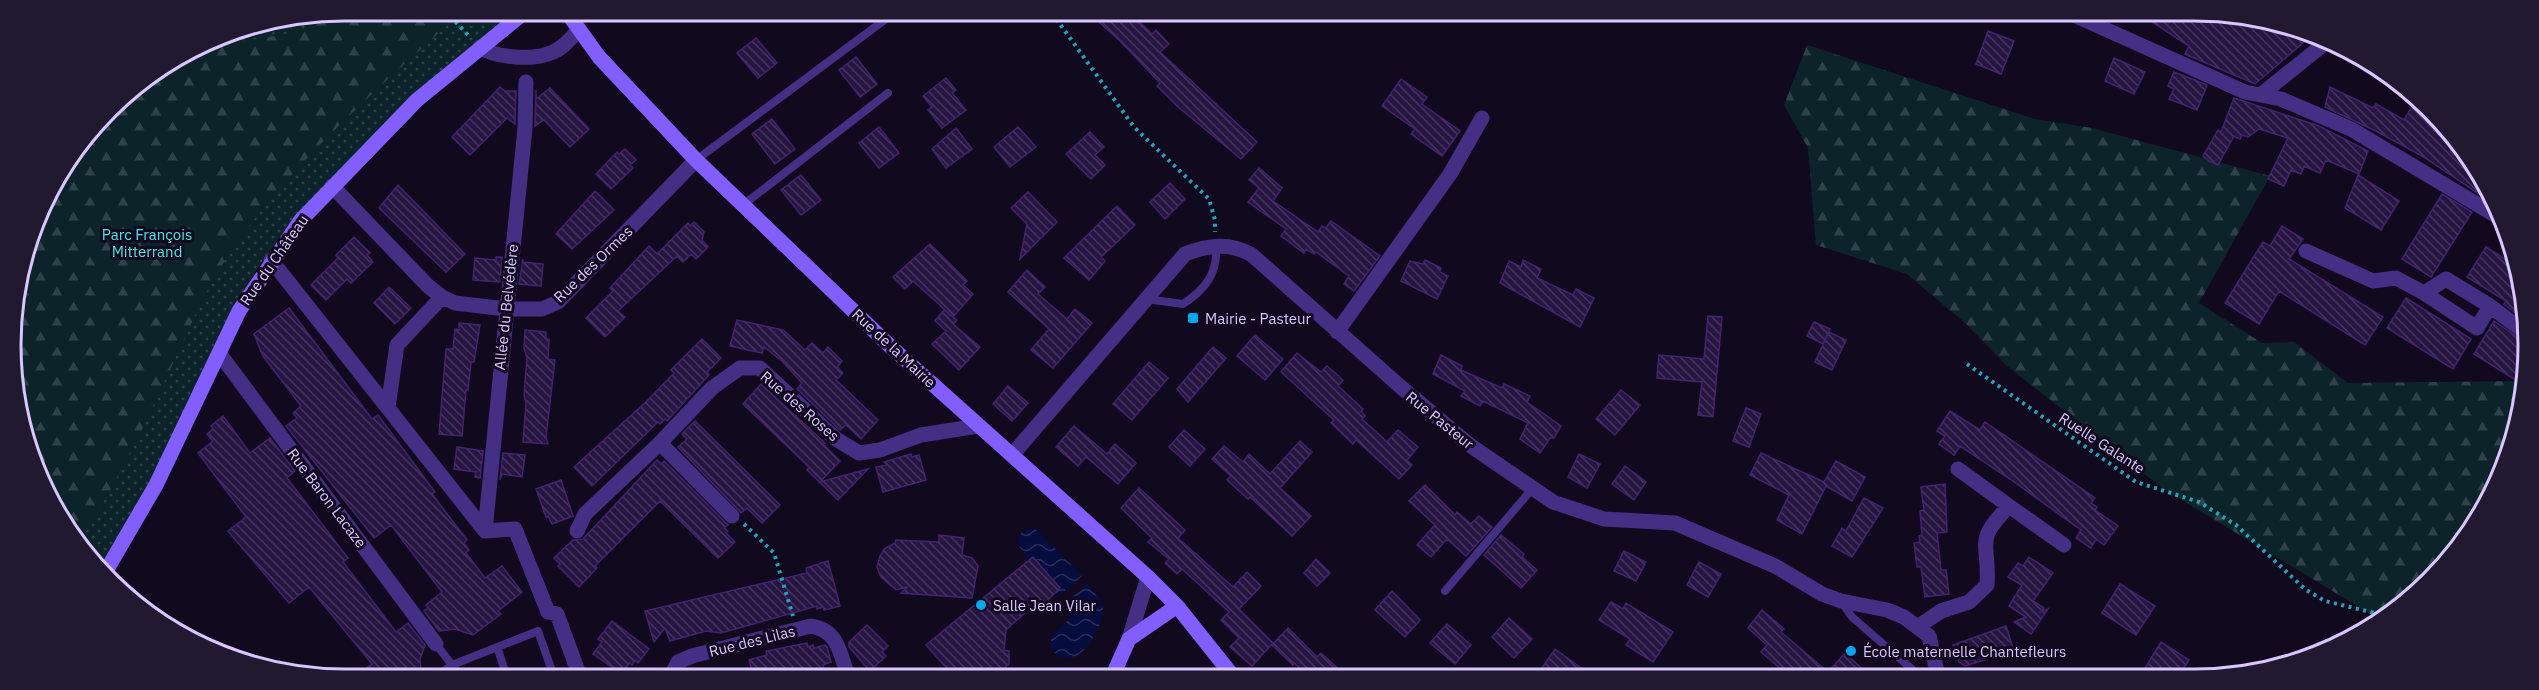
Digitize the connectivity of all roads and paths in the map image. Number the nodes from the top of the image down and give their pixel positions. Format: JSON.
{"nodes":[{"id":1,"x":455,"y":21,"type":"edge"},
{"id":2,"x":513,"y":21,"type":"edge"},
{"id":3,"x":572,"y":21,"type":"edge"},
{"id":4,"x":883,"y":21,"type":"edge"},
{"id":5,"x":1058,"y":21,"type":"edge"},
{"id":6,"x":2087,"y":21,"type":"edge"},
{"id":7,"x":578,"y":31,"type":"junction"},
{"id":8,"x":480,"y":47,"type":"junction"},
{"id":9,"x":2320,"y":47,"type":"edge"},
{"id":10,"x":525,"y":82,"type":"dead end"},
{"id":11,"x":888,"y":93,"type":"dead end"},
{"id":12,"x":2263,"y":93,"type":"junction"},
{"id":13,"x":1482,"y":118,"type":"dead end"},
{"id":14,"x":696,"y":160,"type":"junction"},
{"id":15,"x":332,"y":186,"type":"junction"},
{"id":16,"x":742,"y":205,"type":"junction"},
{"id":17,"x":2489,"y":211,"type":"edge"},
{"id":18,"x":1216,"y":245,"type":"junction"},
{"id":19,"x":2306,"y":250,"type":"dead end"},
{"id":20,"x":271,"y":260,"type":"junction"},
{"id":21,"x":2424,"y":293,"type":"junction"},
{"id":22,"x":442,"y":297,"type":"junction"},
{"id":23,"x":1146,"y":299,"type":"junction"},
{"id":24,"x":2490,"y":306,"type":"junction"},
{"id":25,"x":506,"y":309,"type":"junction"},
{"id":26,"x":2517,"y":326,"type":"edge"},
{"id":27,"x":1336,"y":332,"type":"junction"},
{"id":28,"x":219,"y":353,"type":"junction"},
{"id":29,"x":1967,"y":364,"type":"dead end"},
{"id":30,"x":388,"y":407,"type":"junction"},
{"id":31,"x":978,"y":426,"type":"junction"},
{"id":32,"x":660,"y":443,"type":"junction"},
{"id":33,"x":1012,"y":455,"type":"junction"},
{"id":34,"x":1958,"y":469,"type":"dead end"},
{"id":35,"x":1533,"y":488,"type":"junction"},
{"id":36,"x":2008,"y":506,"type":"junction"},
{"id":37,"x":732,"y":516,"type":"joint"},
{"id":38,"x":485,"y":531,"type":"junction"},
{"id":39,"x":577,"y":531,"type":"dead end"},
{"id":40,"x":2064,"y":545,"type":"dead end"},
{"id":41,"x":109,"y":567,"type":"edge"},
{"id":42,"x":1148,"y":577,"type":"junction"},
{"id":43,"x":1445,"y":591,"type":"dead end"},
{"id":44,"x":1840,"y":601,"type":"junction"},
{"id":45,"x":1177,"y":606,"type":"junction"},
{"id":46,"x":2375,"y":613,"type":"edge"},
{"id":47,"x":1919,"y":626,"type":"junction"},
{"id":48,"x":797,"y":629,"type":"junction"},
{"id":49,"x":1129,"y":639,"type":"junction"},
{"id":50,"x":436,"y":644,"type":"joint"},
{"id":51,"x":497,"y":647,"type":"junction"},
{"id":52,"x":452,"y":665,"type":"junction"},
{"id":53,"x":447,"y":669,"type":"edge"},
{"id":54,"x":455,"y":669,"type":"edge"},
{"id":55,"x":504,"y":669,"type":"edge"},
{"id":56,"x":551,"y":669,"type":"edge"},
{"id":57,"x":577,"y":669,"type":"edge"},
{"id":58,"x":674,"y":669,"type":"edge"},
{"id":59,"x":845,"y":669,"type":"edge"},
{"id":60,"x":1116,"y":669,"type":"edge"},
{"id":61,"x":1227,"y":669,"type":"edge"},
{"id":62,"x":1912,"y":669,"type":"edge"},
{"id":63,"x":1937,"y":669,"type":"edge"}],
"edges":[{"from":1,"to":8,"type":"path"},
{"from":2,"to":8,"type":"street","name":"Rue du Château"},
{"from":3,"to":7,"type":"street","name":"Rue de la Mairie"},
{"from":4,"to":14,"type":"lane"},
{"from":5,"to":18,"type":"path"},
{"from":6,"to":12,"type":"street"},
{"from":7,"to":8,"type":"street"},
{"from":7,"to":14,"type":"street","name":"Rue de la Mairie"},
{"from":8,"to":15,"type":"street","name":"Rue du Château"},
{"from":9,"to":12,"type":"street"},
{"from":10,"to":25,"type":"street","name":"Allée du Belvédère"},
{"from":11,"to":16,"type":"lane"},
{"from":12,"to":17,"type":"street"},
{"from":13,"to":27,"type":"street"},
{"from":14,"to":16,"type":"street","name":"Rue de la Mairie"},
{"from":14,"to":25,"type":"street","name":"Rue des Ormes"},
{"from":15,"to":20,"type":"street","name":"Rue du Château"},
{"from":15,"to":22,"type":"street","name":"Rue des Ormes"},
{"from":16,"to":31,"type":"street","name":"Rue de la Mairie"},
{"from":18,"to":23,"type":"street","name":"Rue Pasteur"},
{"from":18,"to":23,"type":"lane"},
{"from":18,"to":27,"type":"street","name":"Rue Pasteur"},
{"from":19,"to":21,"type":"street"},
{"from":20,"to":28,"type":"street","name":"Rue du Château"},
{"from":20,"to":30,"type":"street"},
{"from":21,"to":24,"type":"street"},
{"from":21,"to":24,"type":"street"},
{"from":22,"to":25,"type":"street","name":"Rue des Ormes"},
{"from":22,"to":30,"type":"street"},
{"from":23,"to":33,"type":"street","name":"Rue Pasteur"},
{"from":24,"to":26,"type":"street"},
{"from":25,"to":38,"type":"street","name":"Allée du Belvédère"},
{"from":27,"to":35,"type":"street","name":"Rue Pasteur"},
{"from":28,"to":41,"type":"street","name":"Rue du Château"},
{"from":28,"to":50,"type":"street","name":"Rue Baron Lacaze"},
{"from":29,"to":46,"type":"path","name":"Ruelle Galante"},
{"from":30,"to":38,"type":"street"},
{"from":31,"to":32,"type":"street","name":"Rue des Roses"},
{"from":31,"to":33,"type":"street","name":"Rue de la Mairie"},
{"from":32,"to":37,"type":"street"},
{"from":32,"to":39,"type":"street","name":"Rue des Roses"},
{"from":33,"to":42,"type":"street","name":"Rue de la Mairie"},
{"from":34,"to":36,"type":"street"},
{"from":35,"to":43,"type":"lane"},
{"from":35,"to":44,"type":"street","name":"Rue Pasteur"},
{"from":36,"to":40,"type":"street"},
{"from":36,"to":47,"type":"street"},
{"from":37,"to":48,"type":"path"},
{"from":38,"to":57,"type":"street"},
{"from":42,"to":45,"type":"street","name":"Rue de la Mairie"},
{"from":42,"to":49,"type":"street"},
{"from":44,"to":47,"type":"street","name":"Rue Pasteur"},
{"from":44,"to":62,"type":"lane"},
{"from":45,"to":49,"type":"street"},
{"from":45,"to":61,"type":"street","name":"Rue de la Mairie"},
{"from":47,"to":63,"type":"street"},
{"from":48,"to":58,"type":"street","name":"Rue des Lilas"},
{"from":48,"to":59,"type":"street","name":"Rue des Lilas"},
{"from":49,"to":60,"type":"street"},
{"from":50,"to":52,"type":"lane"},
{"from":51,"to":52,"type":"lane"},
{"from":51,"to":55,"type":"lane"},
{"from":51,"to":56,"type":"lane"},
{"from":52,"to":53,"type":"lane"},
{"from":52,"to":54,"type":"lane"}]}
